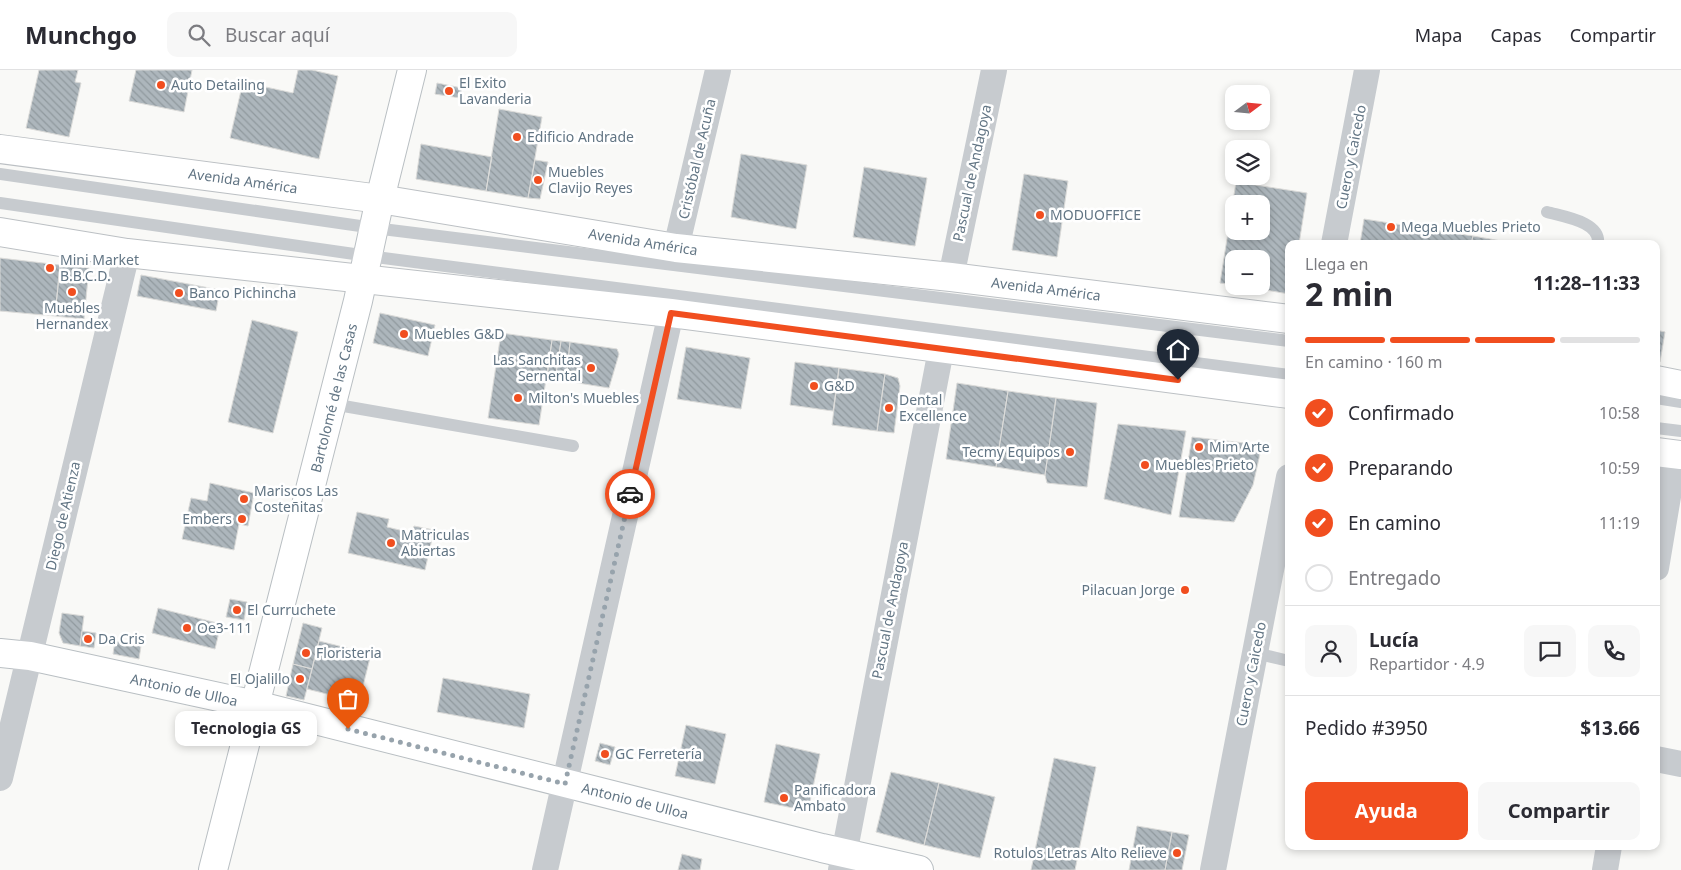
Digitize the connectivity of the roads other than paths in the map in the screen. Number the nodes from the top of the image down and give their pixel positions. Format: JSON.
{"nodes":[{"id":1,"x":412,"y":70,"type":"edge"},
{"id":2,"x":718,"y":70,"type":"edge"},
{"id":3,"x":994,"y":70,"type":"edge"},
{"id":4,"x":1367,"y":70,"type":"edge"},
{"id":5,"x":0,"y":149,"type":"edge"},
{"id":6,"x":0,"y":174,"type":"edge"},
{"id":7,"x":380,"y":199,"type":"junction"},
{"id":8,"x":0,"y":203,"type":"edge"},
{"id":9,"x":1548,"y":212,"type":"dead end"},
{"id":10,"x":374,"y":228,"type":"junction"},
{"id":11,"x":0,"y":232,"type":"edge"},
{"id":12,"x":1335,"y":240,"type":"edge"},
{"id":13,"x":1598,"y":240,"type":"edge"},
{"id":14,"x":676,"y":248,"type":"junction"},
{"id":15,"x":127,"y":254,"type":"junction"},
{"id":16,"x":365,"y":268,"type":"junction"},
{"id":17,"x":951,"y":277,"type":"junction"},
{"id":18,"x":671,"y":313,"type":"junction"},
{"id":19,"x":1285,"y":319,"type":"edge"},
{"id":20,"x":1285,"y":341,"type":"edge"},
{"id":21,"x":941,"y":350,"type":"junction"},
{"id":22,"x":1285,"y":375,"type":"edge"},
{"id":23,"x":1660,"y":381,"type":"edge"},
{"id":24,"x":1681,"y":385,"type":"edge"},
{"id":25,"x":1285,"y":393,"type":"edge"},
{"id":26,"x":1660,"y":399,"type":"edge"},
{"id":27,"x":1681,"y":402,"type":"edge"},
{"id":28,"x":332,"y":404,"type":"junction"},
{"id":29,"x":1660,"y":433,"type":"edge"},
{"id":30,"x":573,"y":446,"type":"dead end"},
{"id":31,"x":1673,"y":448,"type":"edge"},
{"id":32,"x":1285,"y":518,"type":"edge"},
{"id":33,"x":1283,"y":539,"type":"edge"},
{"id":34,"x":1660,"y":540,"type":"edge"},
{"id":35,"x":0,"y":653,"type":"edge"},
{"id":36,"x":1255,"y":653,"type":"junction"},
{"id":37,"x":30,"y":656,"type":"junction"},
{"id":38,"x":1285,"y":660,"type":"edge"},
{"id":39,"x":256,"y":706,"type":"junction"},
{"id":40,"x":1660,"y":760,"type":"edge"},
{"id":41,"x":1681,"y":764,"type":"edge"},
{"id":42,"x":0,"y":778,"type":"edge"},
{"id":43,"x":565,"y":784,"type":"junction"},
{"id":44,"x":1608,"y":850,"type":"edge"},
{"id":45,"x":842,"y":862,"type":"edge"},
{"id":46,"x":213,"y":870,"type":"edge"},
{"id":47,"x":545,"y":870,"type":"edge"},
{"id":48,"x":919,"y":870,"type":"edge"},
{"id":49,"x":1212,"y":870,"type":"edge"},
{"id":50,"x":1605,"y":870,"type":"edge"}],
"edges":[{"from":1,"to":7,"type":"main road","name":"Bartolomé de las Casas"},
{"from":2,"to":14,"type":"street","name":"Cristóbal de Acuña"},
{"from":3,"to":17,"type":"street","name":"Pascual de Andagoya"},
{"from":4,"to":12,"type":"street","name":"Cuero y Caicedo"},
{"from":5,"to":7,"type":"main road","name":"Avenida América"},
{"from":6,"to":10,"type":"lane"},
{"from":7,"to":10,"type":"main road","name":"Bartolomé de las Casas"},
{"from":7,"to":14,"type":"main road","name":"Avenida América"},
{"from":8,"to":16,"type":"lane"},
{"from":9,"to":13,"type":"lane"},
{"from":10,"to":16,"type":"main road","name":"Bartolomé de las Casas"},
{"from":10,"to":20,"type":"lane"},
{"from":11,"to":15,"type":"main road"},
{"from":14,"to":17,"type":"main road","name":"Avenida América"},
{"from":15,"to":16,"type":"main road"},
{"from":15,"to":37,"type":"street","name":"Diego de Atienza"},
{"from":16,"to":18,"type":"main road"},
{"from":16,"to":22,"type":"lane"},
{"from":16,"to":28,"type":"main road","name":"Bartolomé de las Casas"},
{"from":17,"to":19,"type":"main road","name":"Avenida América"},
{"from":18,"to":21,"type":"main road"},
{"from":18,"to":43,"type":"street"},
{"from":21,"to":25,"type":"main road"},
{"from":21,"to":45,"type":"street","name":"Pascual de Andagoya"},
{"from":23,"to":24,"type":"main road"},
{"from":26,"to":27,"type":"lane"},
{"from":28,"to":30,"type":"lane"},
{"from":28,"to":39,"type":"main road","name":"Bartolomé de las Casas"},
{"from":29,"to":31,"type":"lane"},
{"from":31,"to":34,"type":"street"},
{"from":32,"to":33,"type":"street","name":"Cuero y Caicedo"},
{"from":33,"to":36,"type":"street","name":"Cuero y Caicedo"},
{"from":35,"to":37,"type":"main road","name":"Antonio de Ulloa"},
{"from":36,"to":38,"type":"lane"},
{"from":36,"to":49,"type":"street","name":"Cuero y Caicedo"},
{"from":37,"to":39,"type":"main road","name":"Antonio de Ulloa"},
{"from":37,"to":42,"type":"street","name":"Diego de Atienza"},
{"from":39,"to":43,"type":"main road","name":"Antonio de Ulloa"},
{"from":39,"to":46,"type":"main road","name":"Bartolomé de las Casas"},
{"from":40,"to":41,"type":"street"},
{"from":43,"to":45,"type":"main road","name":"Antonio de Ulloa"},
{"from":43,"to":47,"type":"street"},
{"from":44,"to":50,"type":"street"},
{"from":45,"to":48,"type":"main road","name":"Antonio de Ulloa"}]}
